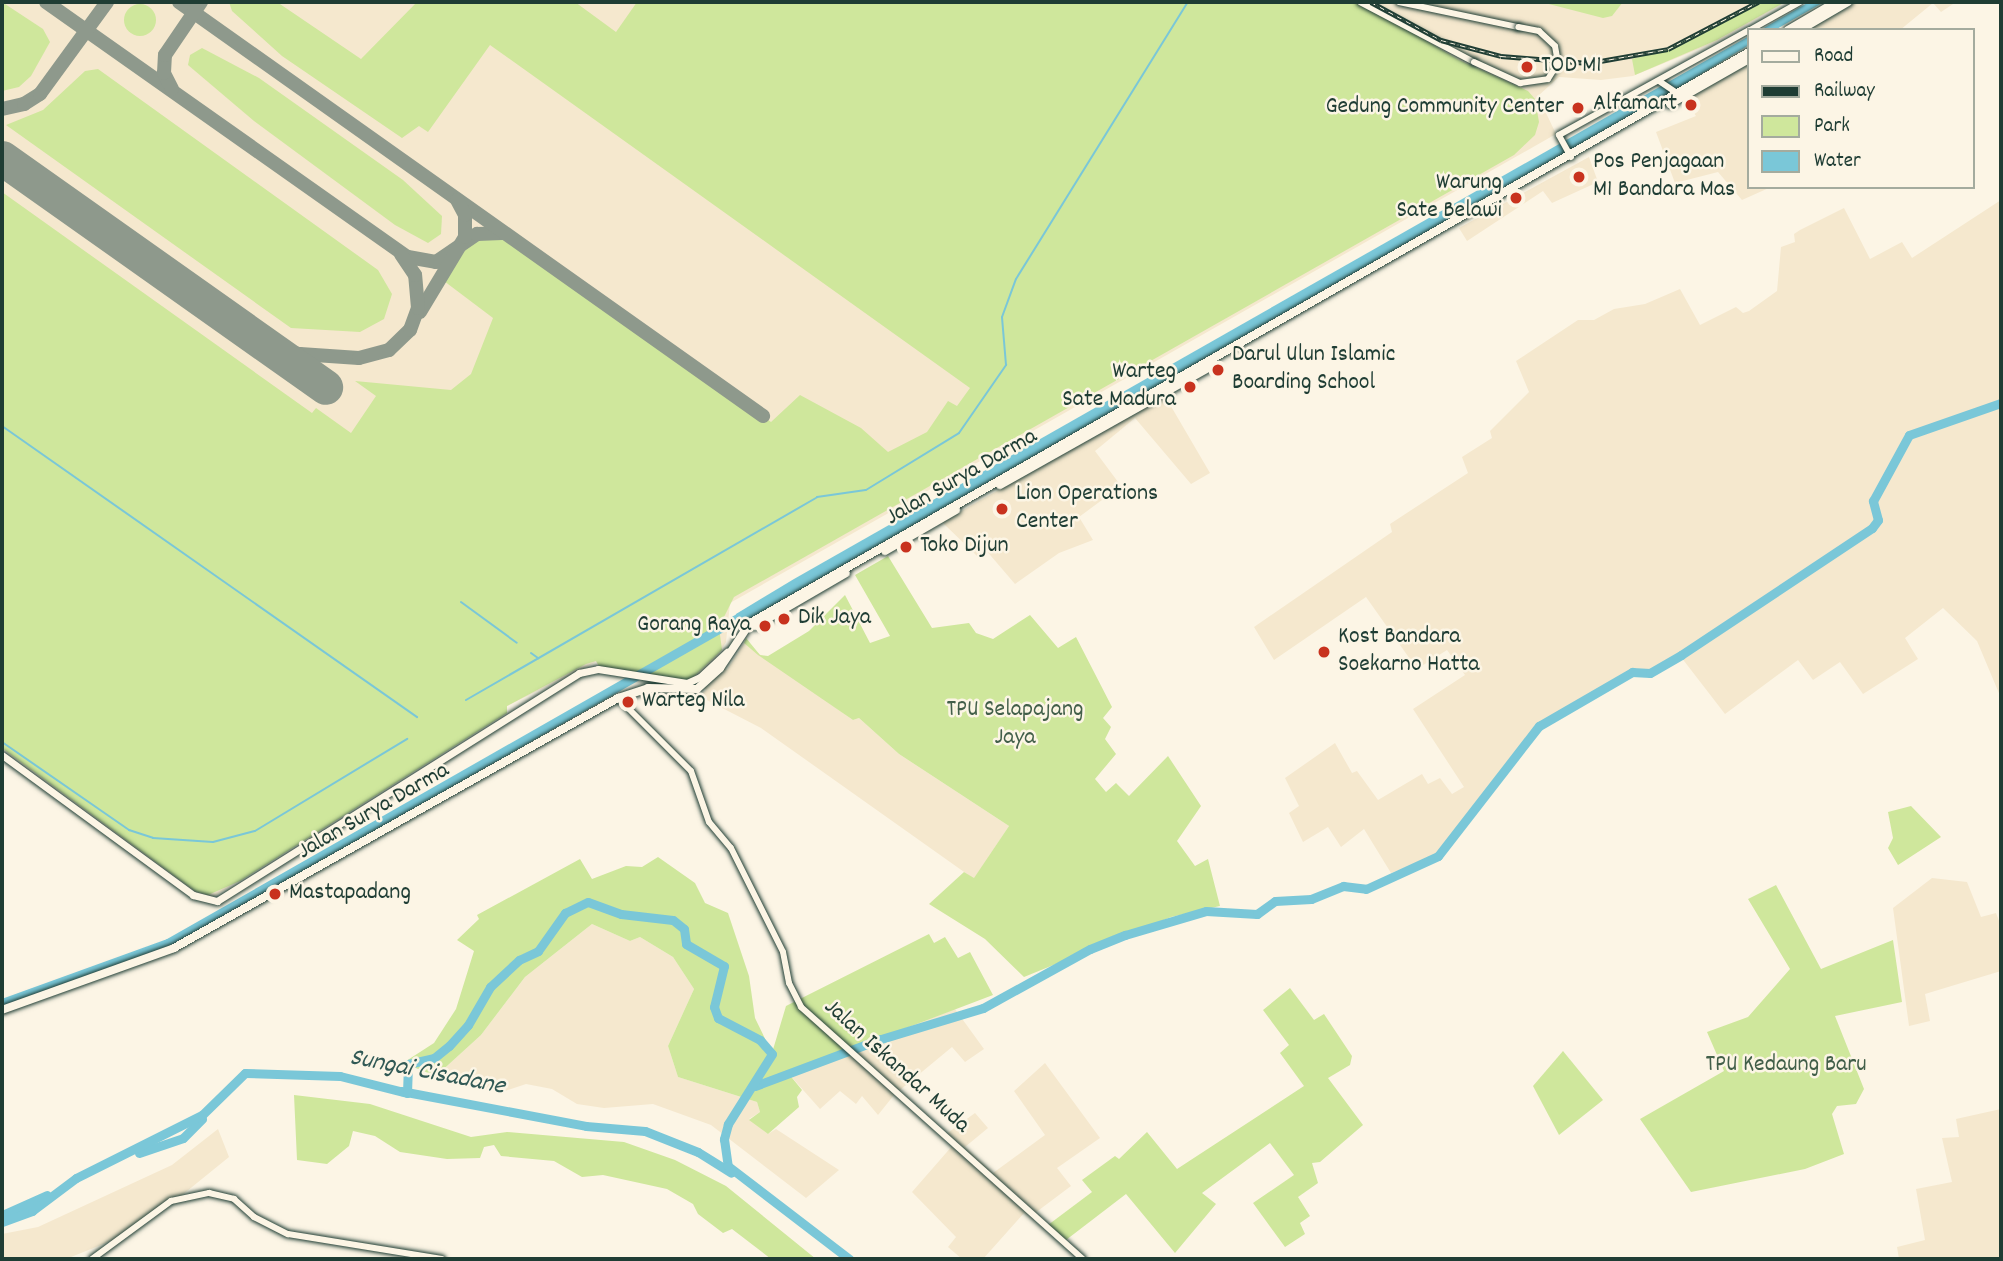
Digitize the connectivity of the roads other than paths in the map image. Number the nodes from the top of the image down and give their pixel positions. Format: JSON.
{"nodes":[{"id":1,"x":1360,"y":2,"type":"edge"},
{"id":2,"x":1399,"y":2,"type":"edge"},
{"id":3,"x":1800,"y":2,"type":"edge"},
{"id":4,"x":1836,"y":2,"type":"edge"},
{"id":5,"x":1848,"y":2,"type":"edge"},
{"id":6,"x":1754,"y":28,"type":"edge"},
{"id":7,"x":1791,"y":28,"type":"edge"},
{"id":8,"x":1803,"y":28,"type":"edge"},
{"id":9,"x":1748,"y":31,"type":"edge"},
{"id":10,"x":1748,"y":53,"type":"edge"},
{"id":11,"x":1748,"y":60,"type":"edge"},
{"id":12,"x":1661,"y":82,"type":"junction"},
{"id":13,"x":1676,"y":92,"type":"junction"},
{"id":14,"x":1569,"y":154,"type":"junction"},
{"id":15,"x":745,"y":631,"type":"junction"},
{"id":16,"x":618,"y":698,"type":"junction"},
{"id":17,"x":2,"y":755,"type":"edge"},
{"id":18,"x":2,"y":1010,"type":"edge"},
{"id":19,"x":92,"y":1259,"type":"edge"},
{"id":20,"x":442,"y":1259,"type":"edge"},
{"id":21,"x":1083,"y":1259,"type":"edge"}],
"edges":[{"from":1,"to":2,"type":"street","bridge":true},
{"from":3,"to":6,"type":"street"},
{"from":4,"to":7,"type":"main road"},
{"from":5,"to":8,"type":"main road"},
{"from":9,"to":12,"type":"street"},
{"from":10,"to":13,"type":"main road","name":"Jalan Surya Darma"},
{"from":11,"to":15,"type":"main road","name":"Jalan Surya Darma"},
{"from":12,"to":13,"type":"street"},
{"from":12,"to":14,"type":"street"},
{"from":13,"to":14,"type":"main road","name":"Jalan Surya Darma"},
{"from":14,"to":15,"type":"main road","name":"Jalan Surya Darma"},
{"from":15,"to":16,"type":"main road","name":"Jalan Surya Darma"},
{"from":15,"to":17,"type":"main road"},
{"from":16,"to":18,"type":"main road","name":"Jalan Surya Darma"},
{"from":16,"to":21,"type":"street","name":"Jalan Iskandar Muda"},
{"from":19,"to":20,"type":"street"}]}
